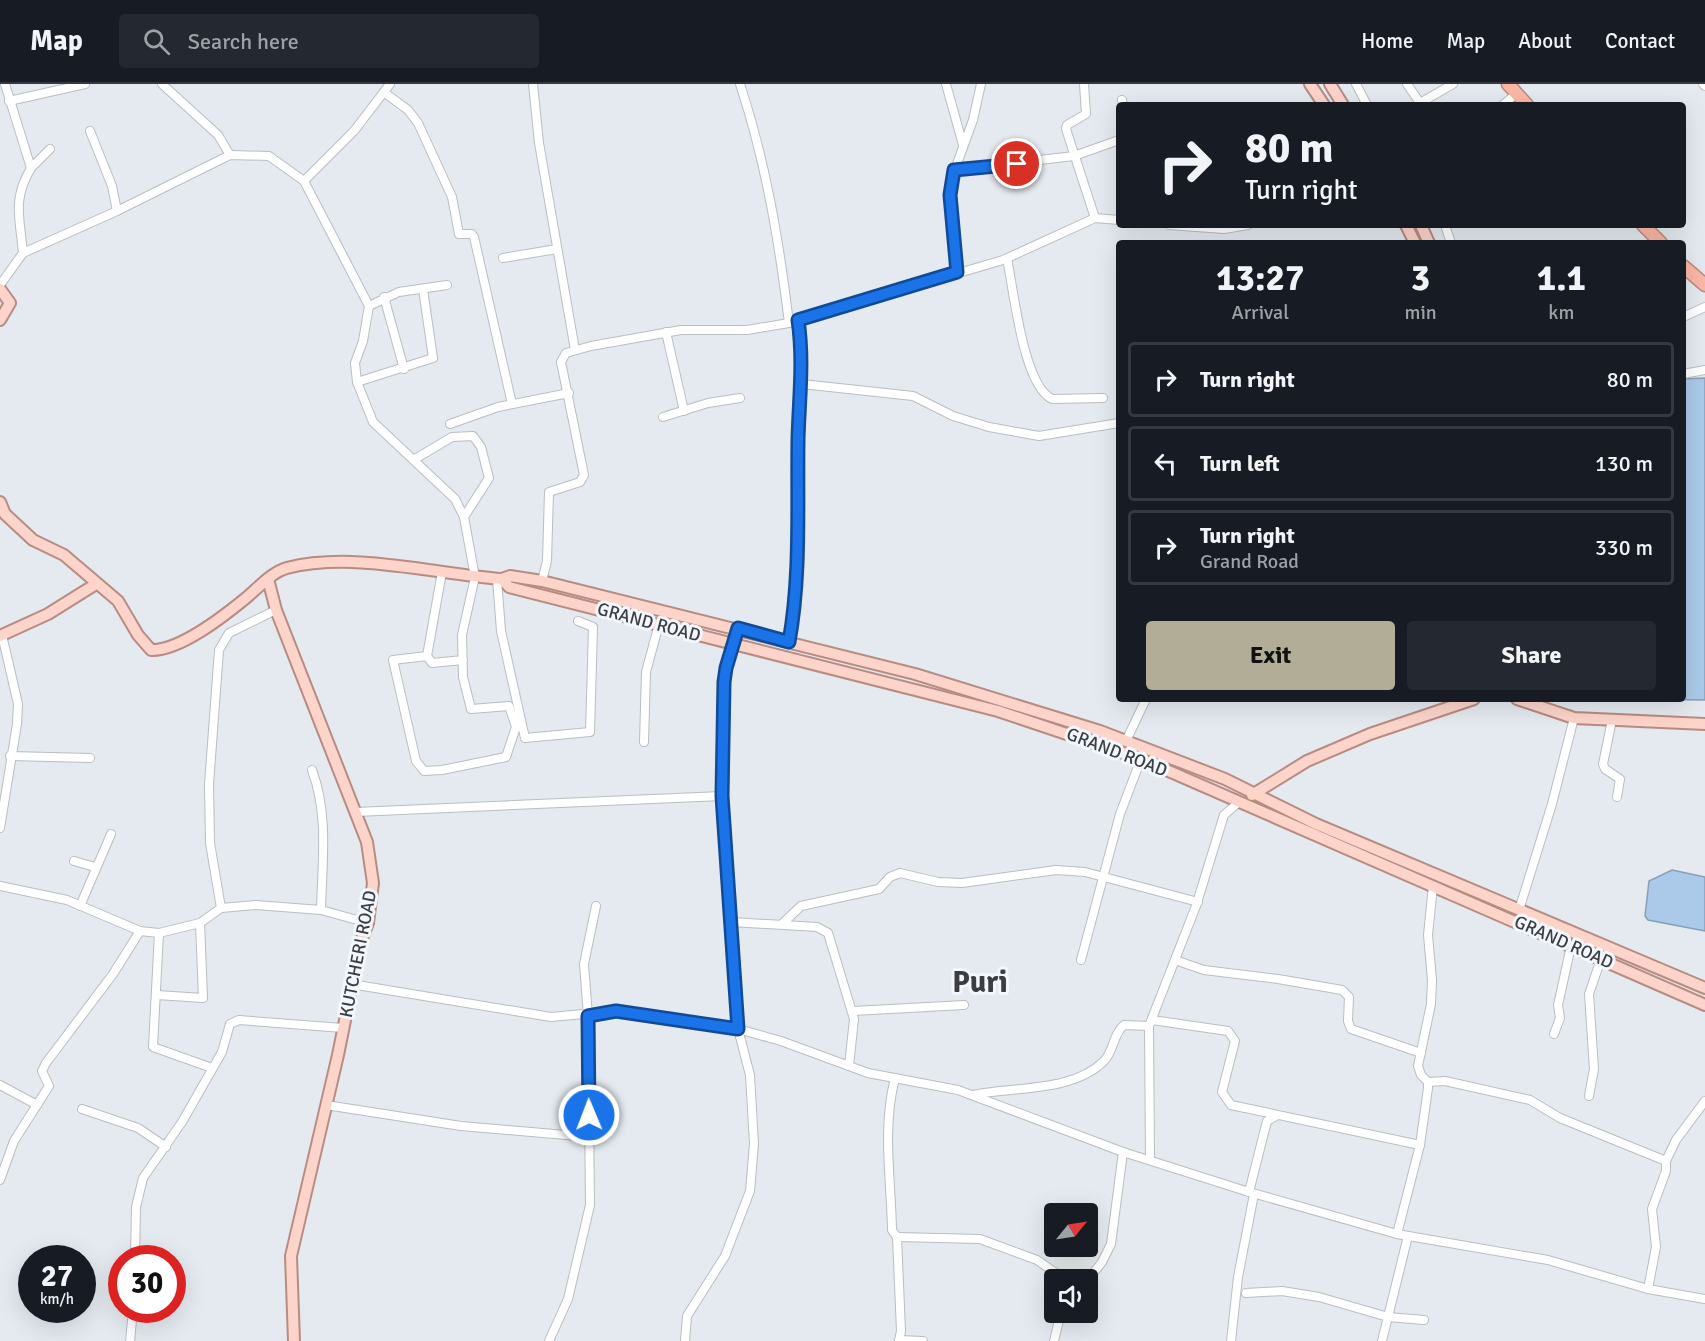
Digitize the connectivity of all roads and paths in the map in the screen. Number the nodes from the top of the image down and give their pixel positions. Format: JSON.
{"nodes":[{"id":1,"x":5,"y":84,"type":"edge"},
{"id":2,"x":85,"y":84,"type":"edge"},
{"id":3,"x":162,"y":84,"type":"edge"},
{"id":4,"x":390,"y":84,"type":"edge"},
{"id":5,"x":533,"y":84,"type":"edge"},
{"id":6,"x":740,"y":84,"type":"edge"},
{"id":7,"x":946,"y":84,"type":"edge"},
{"id":8,"x":981,"y":84,"type":"edge"},
{"id":9,"x":1084,"y":84,"type":"edge"},
{"id":10,"x":1310,"y":84,"type":"edge"},
{"id":11,"x":1330,"y":84,"type":"edge"},
{"id":12,"x":1356,"y":84,"type":"edge"},
{"id":13,"x":1407,"y":84,"type":"edge"},
{"id":14,"x":1453,"y":84,"type":"edge"},
{"id":15,"x":1512,"y":89,"type":"edge"},
{"id":16,"x":385,"y":93,"type":"junction"},
{"id":17,"x":9,"y":101,"type":"junction"},
{"id":18,"x":1322,"y":102,"type":"edge"},
{"id":19,"x":1341,"y":102,"type":"edge"},
{"id":20,"x":1365,"y":102,"type":"edge"},
{"id":21,"x":1419,"y":102,"type":"edge"},
{"id":22,"x":1422,"y":102,"type":"edge"},
{"id":23,"x":1524,"y":102,"type":"edge"},
{"id":24,"x":90,"y":131,"type":"dead end"},
{"id":25,"x":1116,"y":141,"type":"edge"},
{"id":26,"x":963,"y":145,"type":"junction"},
{"id":27,"x":50,"y":150,"type":"dead end"},
{"id":28,"x":230,"y":155,"type":"junction"},
{"id":29,"x":1074,"y":156,"type":"junction"},
{"id":30,"x":31,"y":168,"type":"junction"},
{"id":31,"x":954,"y":170,"type":"junction"},
{"id":32,"x":304,"y":181,"type":"junction"},
{"id":33,"x":117,"y":211,"type":"junction"},
{"id":34,"x":1095,"y":218,"type":"junction"},
{"id":35,"x":1116,"y":220,"type":"edge"},
{"id":36,"x":1181,"y":228,"type":"edge"},
{"id":37,"x":1230,"y":228,"type":"edge"},
{"id":38,"x":1646,"y":228,"type":"edge"},
{"id":39,"x":1658,"y":240,"type":"edge"},
{"id":40,"x":557,"y":249,"type":"junction"},
{"id":41,"x":23,"y":253,"type":"junction"},
{"id":42,"x":503,"y":258,"type":"dead end"},
{"id":43,"x":1007,"y":259,"type":"junction"},
{"id":44,"x":1686,"y":269,"type":"edge"},
{"id":45,"x":957,"y":272,"type":"junction"},
{"id":46,"x":447,"y":285,"type":"dead end"},
{"id":47,"x":1705,"y":285,"type":"edge"},
{"id":48,"x":0,"y":287,"type":"edge"},
{"id":49,"x":423,"y":289,"type":"junction"},
{"id":50,"x":384,"y":297,"type":"junction"},
{"id":51,"x":369,"y":306,"type":"junction"},
{"id":52,"x":1705,"y":307,"type":"edge"},
{"id":53,"x":1686,"y":316,"type":"edge"},
{"id":54,"x":0,"y":320,"type":"edge"},
{"id":55,"x":798,"y":320,"type":"junction"},
{"id":56,"x":789,"y":323,"type":"junction"},
{"id":57,"x":666,"y":332,"type":"junction"},
{"id":58,"x":575,"y":350,"type":"junction"},
{"id":59,"x":404,"y":369,"type":"junction"},
{"id":60,"x":1705,"y":370,"type":"edge"},
{"id":61,"x":1686,"y":373,"type":"edge"},
{"id":62,"x":357,"y":382,"type":"junction"},
{"id":63,"x":801,"y":384,"type":"junction"},
{"id":64,"x":568,"y":393,"type":"junction"},
{"id":65,"x":740,"y":398,"type":"dead end"},
{"id":66,"x":1103,"y":398,"type":"dead end"},
{"id":67,"x":512,"y":404,"type":"junction"},
{"id":68,"x":684,"y":411,"type":"junction"},
{"id":69,"x":663,"y":417,"type":"dead end"},
{"id":70,"x":1116,"y":423,"type":"edge"},
{"id":71,"x":450,"y":424,"type":"dead end"},
{"id":72,"x":415,"y":459,"type":"junction"},
{"id":73,"x":0,"y":502,"type":"edge"},
{"id":74,"x":464,"y":517,"type":"junction"},
{"id":75,"x":442,"y":572,"type":"junction"},
{"id":76,"x":475,"y":577,"type":"junction"},
{"id":77,"x":268,"y":579,"type":"junction"},
{"id":78,"x":500,"y":579,"type":"junction"},
{"id":79,"x":542,"y":581,"type":"junction"},
{"id":80,"x":96,"y":584,"type":"junction"},
{"id":81,"x":276,"y":610,"type":"junction"},
{"id":82,"x":578,"y":621,"type":"dead end"},
{"id":83,"x":659,"y":624,"type":"junction"},
{"id":84,"x":738,"y":628,"type":"junction"},
{"id":85,"x":1,"y":636,"type":"edge"},
{"id":86,"x":789,"y":642,"type":"junction"},
{"id":87,"x":732,"y":646,"type":"junction"},
{"id":88,"x":427,"y":656,"type":"junction"},
{"id":89,"x":463,"y":660,"type":"junction"},
{"id":90,"x":1145,"y":702,"type":"edge"},
{"id":91,"x":1465,"y":702,"type":"edge"},
{"id":92,"x":1526,"y":702,"type":"edge"},
{"id":93,"x":1574,"y":718,"type":"junction"},
{"id":94,"x":1612,"y":720,"type":"junction"},
{"id":95,"x":1705,"y":724,"type":"edge"},
{"id":96,"x":1126,"y":741,"type":"junction"},
{"id":97,"x":644,"y":742,"type":"dead end"},
{"id":98,"x":10,"y":756,"type":"junction"},
{"id":99,"x":90,"y":758,"type":"dead end"},
{"id":100,"x":1141,"y":759,"type":"junction"},
{"id":101,"x":312,"y":770,"type":"dead end"},
{"id":102,"x":1255,"y":793,"type":"junction"},
{"id":103,"x":722,"y":796,"type":"junction"},
{"id":104,"x":1617,"y":797,"type":"dead end"},
{"id":105,"x":1239,"y":802,"type":"junction"},
{"id":106,"x":356,"y":812,"type":"junction"},
{"id":107,"x":0,"y":828,"type":"edge"},
{"id":108,"x":111,"y":834,"type":"dead end"},
{"id":109,"x":74,"y":861,"type":"dead end"},
{"id":110,"x":95,"y":867,"type":"junction"},
{"id":111,"x":1106,"y":876,"type":"junction"},
{"id":112,"x":0,"y":886,"type":"edge"},
{"id":113,"x":1433,"y":886,"type":"junction"},
{"id":114,"x":1197,"y":903,"type":"junction"},
{"id":115,"x":80,"y":906,"type":"junction"},
{"id":116,"x":596,"y":906,"type":"dead end"},
{"id":117,"x":221,"y":908,"type":"junction"},
{"id":118,"x":321,"y":910,"type":"junction"},
{"id":119,"x":1519,"y":910,"type":"junction"},
{"id":120,"x":730,"y":922,"type":"junction"},
{"id":121,"x":200,"y":923,"type":"junction"},
{"id":122,"x":368,"y":923,"type":"junction"},
{"id":123,"x":782,"y":924,"type":"junction"},
{"id":124,"x":140,"y":931,"type":"junction"},
{"id":125,"x":159,"y":933,"type":"junction"},
{"id":126,"x":1571,"y":945,"type":"junction"},
{"id":127,"x":1601,"y":959,"type":"junction"},
{"id":128,"x":1081,"y":960,"type":"dead end"},
{"id":129,"x":1175,"y":960,"type":"junction"},
{"id":130,"x":351,"y":984,"type":"junction"},
{"id":131,"x":1705,"y":988,"type":"edge"},
{"id":132,"x":157,"y":995,"type":"junction"},
{"id":133,"x":964,"y":1005,"type":"dead end"},
{"id":134,"x":1705,"y":1005,"type":"edge"},
{"id":135,"x":853,"y":1011,"type":"junction"},
{"id":136,"x":588,"y":1016,"type":"junction"},
{"id":137,"x":1151,"y":1023,"type":"junction"},
{"id":138,"x":343,"y":1028,"type":"junction"},
{"id":139,"x":738,"y":1029,"type":"junction"},
{"id":140,"x":1554,"y":1034,"type":"dead end"},
{"id":141,"x":1420,"y":1053,"type":"junction"},
{"id":142,"x":849,"y":1066,"type":"junction"},
{"id":143,"x":212,"y":1068,"type":"junction"},
{"id":144,"x":895,"y":1078,"type":"junction"},
{"id":145,"x":1428,"y":1082,"type":"junction"},
{"id":146,"x":0,"y":1085,"type":"edge"},
{"id":147,"x":972,"y":1095,"type":"junction"},
{"id":148,"x":1589,"y":1096,"type":"dead end"},
{"id":149,"x":1705,"y":1101,"type":"edge"},
{"id":150,"x":37,"y":1105,"type":"junction"},
{"id":151,"x":326,"y":1105,"type":"junction"},
{"id":152,"x":82,"y":1109,"type":"dead end"},
{"id":153,"x":1276,"y":1116,"type":"junction"},
{"id":154,"x":589,"y":1137,"type":"junction"},
{"id":155,"x":1420,"y":1145,"type":"junction"},
{"id":156,"x":166,"y":1147,"type":"junction"},
{"id":157,"x":1123,"y":1152,"type":"junction"},
{"id":158,"x":1150,"y":1159,"type":"junction"},
{"id":159,"x":1666,"y":1161,"type":"junction"},
{"id":160,"x":0,"y":1180,"type":"edge"},
{"id":161,"x":1252,"y":1193,"type":"junction"},
{"id":162,"x":1397,"y":1234,"type":"junction"},
{"id":163,"x":1408,"y":1236,"type":"junction"},
{"id":164,"x":897,"y":1237,"type":"junction"},
{"id":165,"x":136,"y":1245,"type":"edge"},
{"id":166,"x":1050,"y":1269,"type":"edge"},
{"id":167,"x":1097,"y":1269,"type":"edge"},
{"id":168,"x":1648,"y":1289,"type":"junction"},
{"id":169,"x":1246,"y":1293,"type":"dead end"},
{"id":170,"x":1705,"y":1299,"type":"edge"},
{"id":171,"x":1388,"y":1317,"type":"junction"},
{"id":172,"x":1424,"y":1320,"type":"dead end"},
{"id":173,"x":132,"y":1323,"type":"edge"},
{"id":174,"x":1058,"y":1323,"type":"edge"},
{"id":175,"x":899,"y":1340,"type":"edge"},
{"id":176,"x":130,"y":1341,"type":"edge"},
{"id":177,"x":294,"y":1341,"type":"edge"},
{"id":178,"x":549,"y":1341,"type":"edge"},
{"id":179,"x":685,"y":1341,"type":"edge"},
{"id":180,"x":923,"y":1341,"type":"edge"},
{"id":181,"x":1054,"y":1341,"type":"edge"},
{"id":182,"x":1231,"y":1341,"type":"edge"},
{"id":183,"x":1382,"y":1341,"type":"edge"}],
"edges":[{"from":1,"to":17,"type":"street"},
{"from":2,"to":17,"type":"street"},
{"from":3,"to":28,"type":"street"},
{"from":4,"to":16,"type":"street"},
{"from":5,"to":40,"type":"street"},
{"from":6,"to":56,"type":"street"},
{"from":7,"to":26,"type":"street"},
{"from":8,"to":26,"type":"street"},
{"from":9,"to":29,"type":"street"},
{"from":10,"to":18,"type":"main road"},
{"from":11,"to":19,"type":"main road"},
{"from":12,"to":20,"type":"street"},
{"from":13,"to":21,"type":"street"},
{"from":14,"to":22,"type":"street"},
{"from":15,"to":23,"type":"highway"},
{"from":16,"to":32,"type":"street"},
{"from":16,"to":67,"type":"street"},
{"from":17,"to":30,"type":"street"},
{"from":24,"to":33,"type":"street"},
{"from":25,"to":29,"type":"street"},
{"from":26,"to":31,"type":"street"},
{"from":27,"to":30,"type":"street"},
{"from":28,"to":32,"type":"street"},
{"from":28,"to":33,"type":"street"},
{"from":29,"to":31,"type":"street"},
{"from":29,"to":34,"type":"street"},
{"from":30,"to":41,"type":"street"},
{"from":31,"to":45,"type":"street"},
{"from":32,"to":51,"type":"street"},
{"from":33,"to":41,"type":"street"},
{"from":34,"to":35,"type":"street"},
{"from":34,"to":43,"type":"street"},
{"from":36,"to":37,"type":"street"},
{"from":38,"to":39,"type":"highway"},
{"from":40,"to":42,"type":"street"},
{"from":40,"to":58,"type":"street"},
{"from":41,"to":48,"type":"street"},
{"from":43,"to":45,"type":"street"},
{"from":43,"to":66,"type":"street"},
{"from":44,"to":47,"type":"highway"},
{"from":45,"to":55,"type":"street"},
{"from":46,"to":49,"type":"street"},
{"from":48,"to":54,"type":"main road"},
{"from":49,"to":50,"type":"street"},
{"from":49,"to":59,"type":"street"},
{"from":50,"to":51,"type":"street"},
{"from":50,"to":59,"type":"street"},
{"from":51,"to":62,"type":"street"},
{"from":52,"to":53,"type":"street"},
{"from":55,"to":56,"type":"street"},
{"from":55,"to":63,"type":"street"},
{"from":56,"to":57,"type":"street"},
{"from":57,"to":58,"type":"street"},
{"from":57,"to":68,"type":"street"},
{"from":58,"to":64,"type":"street"},
{"from":59,"to":62,"type":"street"},
{"from":60,"to":61,"type":"street"},
{"from":62,"to":72,"type":"street"},
{"from":63,"to":70,"type":"street"},
{"from":63,"to":86,"type":"street"},
{"from":64,"to":67,"type":"street"},
{"from":64,"to":79,"type":"street"},
{"from":65,"to":68,"type":"street"},
{"from":67,"to":71,"type":"street"},
{"from":68,"to":69,"type":"street"},
{"from":72,"to":74,"type":"street"},
{"from":72,"to":74,"type":"street"},
{"from":73,"to":80,"type":"main road"},
{"from":74,"to":76,"type":"street"},
{"from":75,"to":76,"type":"main road","name":"GRAND ROAD"},
{"from":75,"to":77,"type":"main road","name":"GRAND ROAD"},
{"from":75,"to":88,"type":"street"},
{"from":76,"to":78,"type":"main road","name":"GRAND ROAD"},
{"from":76,"to":89,"type":"street"},
{"from":77,"to":80,"type":"main road","name":"GRAND ROAD"},
{"from":77,"to":81,"type":"main road","name":"KUTCHERI ROAD"},
{"from":78,"to":79,"type":"main road","name":"GRAND ROAD"},
{"from":78,"to":82,"type":"street"},
{"from":78,"to":83,"type":"main road","name":"GRAND ROAD"},
{"from":79,"to":84,"type":"main road","name":"GRAND ROAD"},
{"from":80,"to":85,"type":"main road"},
{"from":81,"to":106,"type":"main road","name":"KUTCHERI ROAD"},
{"from":81,"to":117,"type":"street"},
{"from":83,"to":87,"type":"main road","name":"GRAND ROAD"},
{"from":83,"to":97,"type":"street"},
{"from":84,"to":86,"type":"main road","name":"GRAND ROAD"},
{"from":84,"to":87,"type":"main road"},
{"from":85,"to":98,"type":"street"},
{"from":86,"to":96,"type":"main road","name":"GRAND ROAD"},
{"from":87,"to":100,"type":"main road","name":"GRAND ROAD"},
{"from":87,"to":103,"type":"street"},
{"from":88,"to":89,"type":"street"},
{"from":88,"to":89,"type":"street"},
{"from":90,"to":96,"type":"street"},
{"from":91,"to":102,"type":"main road"},
{"from":92,"to":93,"type":"main road"},
{"from":93,"to":94,"type":"main road"},
{"from":93,"to":119,"type":"street"},
{"from":94,"to":95,"type":"main road"},
{"from":94,"to":104,"type":"street"},
{"from":96,"to":102,"type":"main road","name":"GRAND ROAD"},
{"from":98,"to":99,"type":"street"},
{"from":98,"to":107,"type":"street"},
{"from":100,"to":105,"type":"main road","name":"GRAND ROAD"},
{"from":100,"to":111,"type":"street"},
{"from":101,"to":118,"type":"street"},
{"from":102,"to":105,"type":"main road"},
{"from":102,"to":119,"type":"main road","name":"GRAND ROAD"},
{"from":103,"to":106,"type":"street"},
{"from":103,"to":120,"type":"street"},
{"from":105,"to":113,"type":"main road","name":"GRAND ROAD"},
{"from":105,"to":114,"type":"street"},
{"from":106,"to":122,"type":"main road","name":"KUTCHERI ROAD"},
{"from":108,"to":110,"type":"street"},
{"from":109,"to":110,"type":"street"},
{"from":110,"to":115,"type":"street"},
{"from":111,"to":114,"type":"street"},
{"from":111,"to":123,"type":"street"},
{"from":111,"to":128,"type":"street"},
{"from":112,"to":115,"type":"street"},
{"from":113,"to":126,"type":"main road","name":"GRAND ROAD"},
{"from":113,"to":141,"type":"street"},
{"from":114,"to":129,"type":"street"},
{"from":115,"to":124,"type":"street"},
{"from":116,"to":136,"type":"street"},
{"from":117,"to":118,"type":"street"},
{"from":117,"to":121,"type":"street"},
{"from":118,"to":122,"type":"street"},
{"from":119,"to":131,"type":"main road","name":"GRAND ROAD"},
{"from":120,"to":123,"type":"street"},
{"from":120,"to":139,"type":"street"},
{"from":121,"to":125,"type":"street"},
{"from":121,"to":132,"type":"street"},
{"from":122,"to":130,"type":"main road","name":"KUTCHERI ROAD"},
{"from":123,"to":135,"type":"street"},
{"from":124,"to":125,"type":"street"},
{"from":124,"to":150,"type":"street"},
{"from":125,"to":132,"type":"street"},
{"from":126,"to":127,"type":"main road","name":"GRAND ROAD"},
{"from":126,"to":140,"type":"street"},
{"from":127,"to":134,"type":"main road","name":"GRAND ROAD"},
{"from":127,"to":148,"type":"street"},
{"from":129,"to":137,"type":"street"},
{"from":129,"to":141,"type":"street"},
{"from":130,"to":136,"type":"street"},
{"from":130,"to":138,"type":"main road","name":"KUTCHERI ROAD"},
{"from":132,"to":143,"type":"street"},
{"from":133,"to":135,"type":"street"},
{"from":135,"to":142,"type":"street"},
{"from":136,"to":139,"type":"street"},
{"from":136,"to":154,"type":"street"},
{"from":137,"to":147,"type":"street"},
{"from":137,"to":153,"type":"street"},
{"from":137,"to":158,"type":"street"},
{"from":138,"to":143,"type":"street"},
{"from":138,"to":151,"type":"main road","name":"KUTCHERI ROAD"},
{"from":139,"to":142,"type":"street"},
{"from":139,"to":179,"type":"street"},
{"from":141,"to":145,"type":"street"},
{"from":142,"to":144,"type":"street"},
{"from":143,"to":156,"type":"street"},
{"from":144,"to":147,"type":"street"},
{"from":144,"to":164,"type":"street"},
{"from":145,"to":155,"type":"street"},
{"from":145,"to":159,"type":"street"},
{"from":146,"to":150,"type":"street"},
{"from":147,"to":157,"type":"street"},
{"from":149,"to":159,"type":"street"},
{"from":150,"to":160,"type":"street"},
{"from":151,"to":154,"type":"street"},
{"from":151,"to":177,"type":"main road","name":"KUTCHERI ROAD"},
{"from":152,"to":156,"type":"street"},
{"from":153,"to":155,"type":"street"},
{"from":153,"to":161,"type":"street"},
{"from":154,"to":178,"type":"street"},
{"from":155,"to":162,"type":"street"},
{"from":156,"to":165,"type":"street"},
{"from":157,"to":158,"type":"street"},
{"from":157,"to":167,"type":"street"},
{"from":158,"to":161,"type":"street"},
{"from":159,"to":168,"type":"street"},
{"from":161,"to":162,"type":"street"},
{"from":161,"to":182,"type":"street"},
{"from":162,"to":163,"type":"street"},
{"from":163,"to":168,"type":"street"},
{"from":163,"to":171,"type":"street"},
{"from":164,"to":166,"type":"street"},
{"from":164,"to":175,"type":"street"},
{"from":168,"to":170,"type":"street"},
{"from":169,"to":171,"type":"street"},
{"from":171,"to":172,"type":"street"},
{"from":171,"to":183,"type":"street"},
{"from":173,"to":176,"type":"street"},
{"from":174,"to":181,"type":"street"},
{"from":175,"to":180,"type":"street"}]}
